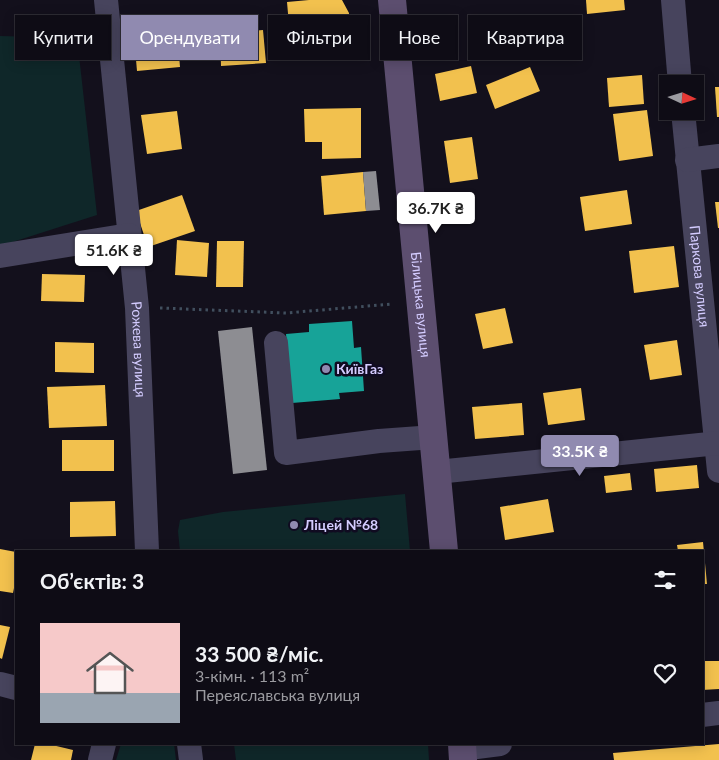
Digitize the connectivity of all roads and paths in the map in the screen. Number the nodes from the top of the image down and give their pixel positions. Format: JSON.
{"nodes":[{"id":1,"x":106,"y":0,"type":"edge"},
{"id":2,"x":392,"y":0,"type":"edge"},
{"id":3,"x":673,"y":0,"type":"edge"},
{"id":4,"x":679,"y":75,"type":"edge"},
{"id":5,"x":683,"y":120,"type":"edge"},
{"id":6,"x":719,"y":156,"type":"edge"},
{"id":7,"x":687,"y":160,"type":"junction"},
{"id":8,"x":129,"y":235,"type":"junction"},
{"id":9,"x":0,"y":256,"type":"edge"},
{"id":10,"x":392,"y":304,"type":"dead end"},
{"id":11,"x":137,"y":308,"type":"junction"},
{"id":12,"x":276,"y":343,"type":"dead end"},
{"id":13,"x":434,"y":437,"type":"junction"},
{"id":14,"x":718,"y":443,"type":"edge"},
{"id":15,"x":719,"y":471,"type":"edge"},
{"id":16,"x":437,"y":472,"type":"junction"},
{"id":17,"x":147,"y":550,"type":"edge"},
{"id":18,"x":444,"y":550,"type":"edge"},
{"id":19,"x":0,"y":684,"type":"edge"},
{"id":20,"x":15,"y":688,"type":"edge"},
{"id":21,"x":719,"y":713,"type":"edge"},
{"id":22,"x":704,"y":716,"type":"edge"},
{"id":23,"x":104,"y":745,"type":"edge"},
{"id":24,"x":189,"y":745,"type":"edge"},
{"id":25,"x":495,"y":745,"type":"edge"},
{"id":26,"x":462,"y":751,"type":"edge"},
{"id":27,"x":100,"y":760,"type":"edge"},
{"id":28,"x":190,"y":760,"type":"edge"}],
"edges":[{"from":1,"to":8,"type":"street","name":"Рожева вулиця"},
{"from":2,"to":13,"type":"main road","name":"Білицька вулиця"},
{"from":3,"to":4,"type":"street"},
{"from":5,"to":7,"type":"street","name":"Паркова вулиця"},
{"from":6,"to":7,"type":"street"},
{"from":7,"to":14,"type":"street","name":"Паркова вулиця"},
{"from":8,"to":9,"type":"street"},
{"from":8,"to":11,"type":"street","name":"Рожева вулиця"},
{"from":10,"to":11,"type":"path"},
{"from":11,"to":17,"type":"street","name":"Рожева вулиця"},
{"from":12,"to":13,"type":"street"},
{"from":13,"to":16,"type":"main road","name":"Білицька вулиця"},
{"from":14,"to":15,"type":"street","name":"Паркова вулиця"},
{"from":14,"to":16,"type":"street"},
{"from":16,"to":18,"type":"main road","name":"Білицька вулиця"},
{"from":19,"to":20,"type":"street"},
{"from":21,"to":22,"type":"street"},
{"from":23,"to":27,"type":"street"},
{"from":24,"to":28,"type":"street"},
{"from":25,"to":26,"type":"street"}]}
